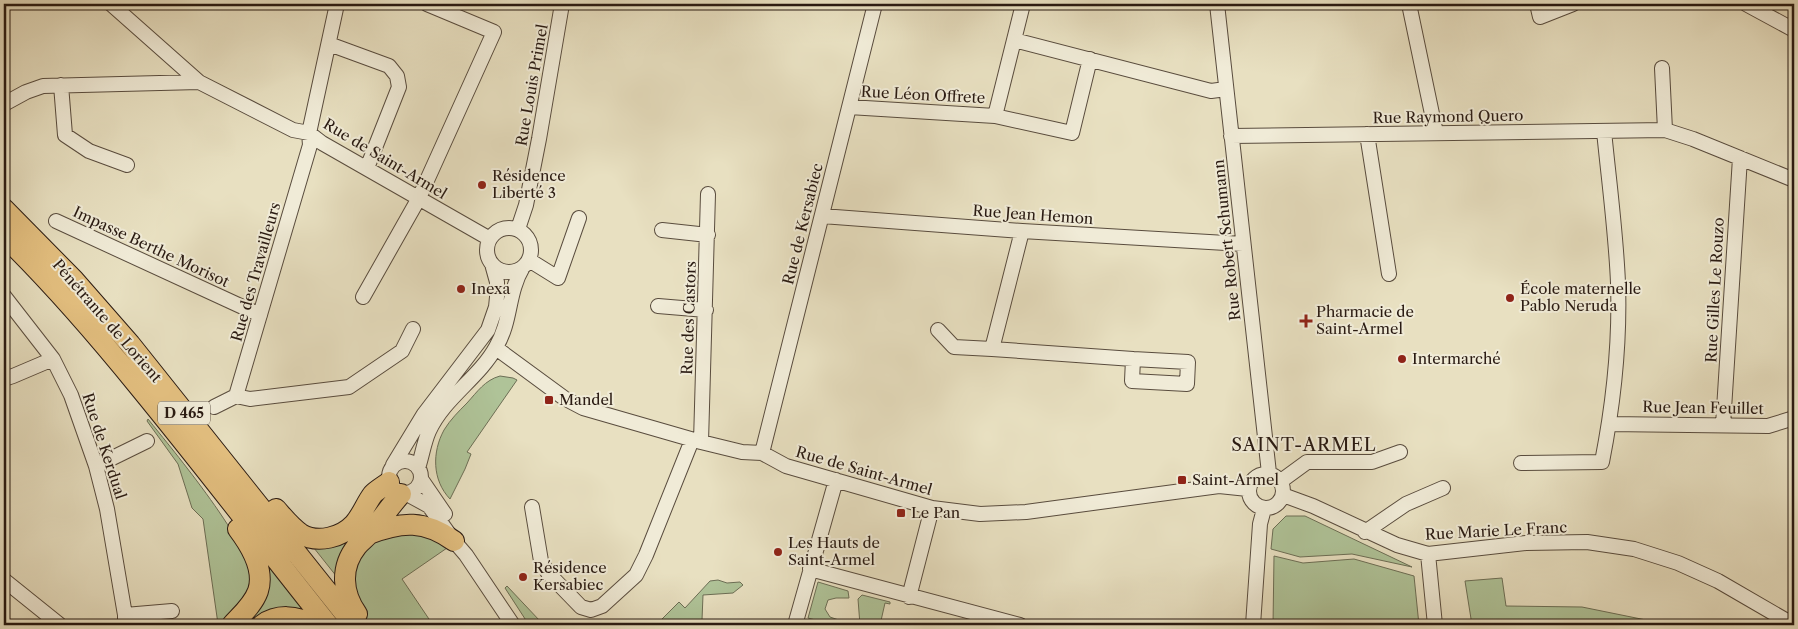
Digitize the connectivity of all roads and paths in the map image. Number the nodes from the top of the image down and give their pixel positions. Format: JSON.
{"nodes":[{"id":1,"x":111,"y":4,"type":"edge"},
{"id":2,"x":337,"y":4,"type":"edge"},
{"id":3,"x":427,"y":4,"type":"edge"},
{"id":4,"x":562,"y":4,"type":"edge"},
{"id":5,"x":875,"y":4,"type":"edge"},
{"id":6,"x":1023,"y":4,"type":"edge"},
{"id":7,"x":1217,"y":4,"type":"edge"},
{"id":8,"x":1409,"y":4,"type":"edge"},
{"id":9,"x":1537,"y":4,"type":"edge"},
{"id":10,"x":1573,"y":4,"type":"edge"},
{"id":11,"x":1746,"y":4,"type":"edge"},
{"id":12,"x":1794,"y":30,"type":"edge"},
{"id":13,"x":1014,"y":40,"type":"junction"},
{"id":14,"x":329,"y":44,"type":"junction"},
{"id":15,"x":1090,"y":58,"type":"junction"},
{"id":16,"x":1662,"y":68,"type":"dead end"},
{"id":17,"x":199,"y":82,"type":"junction"},
{"id":18,"x":61,"y":85,"type":"junction"},
{"id":19,"x":1226,"y":89,"type":"junction"},
{"id":20,"x":4,"y":104,"type":"edge"},
{"id":21,"x":849,"y":107,"type":"junction"},
{"id":22,"x":995,"y":116,"type":"junction"},
{"id":23,"x":1665,"y":130,"type":"junction"},
{"id":24,"x":1604,"y":131,"type":"junction"},
{"id":25,"x":309,"y":133,"type":"junction"},
{"id":26,"x":1436,"y":133,"type":"junction"},
{"id":27,"x":1367,"y":134,"type":"junction"},
{"id":28,"x":1231,"y":136,"type":"junction"},
{"id":29,"x":1740,"y":158,"type":"junction"},
{"id":30,"x":127,"y":165,"type":"dead end"},
{"id":31,"x":367,"y":168,"type":"junction"},
{"id":32,"x":1794,"y":180,"type":"edge"},
{"id":33,"x":708,"y":194,"type":"dead end"},
{"id":34,"x":419,"y":198,"type":"junction"},
{"id":35,"x":4,"y":209,"type":"edge"},
{"id":36,"x":822,"y":216,"type":"junction"},
{"id":37,"x":579,"y":218,"type":"dead end"},
{"id":38,"x":56,"y":221,"type":"dead end"},
{"id":39,"x":518,"y":229,"type":"junction"},
{"id":40,"x":662,"y":230,"type":"dead end"},
{"id":41,"x":1022,"y":231,"type":"junction"},
{"id":42,"x":708,"y":235,"type":"junction"},
{"id":43,"x":4,"y":236,"type":"edge"},
{"id":44,"x":490,"y":240,"type":"junction"},
{"id":45,"x":1243,"y":244,"type":"junction"},
{"id":46,"x":492,"y":264,"type":"junction"},
{"id":47,"x":526,"y":264,"type":"junction"},
{"id":48,"x":1389,"y":274,"type":"dead end"},
{"id":49,"x":74,"y":280,"type":"junction"},
{"id":50,"x":4,"y":296,"type":"edge"},
{"id":51,"x":363,"y":297,"type":"dead end"},
{"id":52,"x":658,"y":306,"type":"dead end"},
{"id":53,"x":706,"y":310,"type":"junction"},
{"id":54,"x":76,"y":311,"type":"junction"},
{"id":55,"x":260,"y":315,"type":"junction"},
{"id":56,"x":413,"y":329,"type":"dead end"},
{"id":57,"x":938,"y":330,"type":"dead end"},
{"id":58,"x":496,"y":348,"type":"junction"},
{"id":59,"x":992,"y":349,"type":"junction"},
{"id":60,"x":53,"y":359,"type":"junction"},
{"id":61,"x":1133,"y":359,"type":"dead end"},
{"id":62,"x":4,"y":379,"type":"edge"},
{"id":63,"x":236,"y":396,"type":"junction"},
{"id":64,"x":214,"y":407,"type":"dead end"},
{"id":65,"x":1794,"y":418,"type":"edge"},
{"id":66,"x":1609,"y":424,"type":"junction"},
{"id":67,"x":1723,"y":425,"type":"junction"},
{"id":68,"x":147,"y":440,"type":"dead end"},
{"id":69,"x":697,"y":441,"type":"junction"},
{"id":70,"x":1400,"y":452,"type":"dead end"},
{"id":71,"x":762,"y":453,"type":"junction"},
{"id":72,"x":1521,"y":463,"type":"dead end"},
{"id":73,"x":96,"y":466,"type":"junction"},
{"id":74,"x":420,"y":473,"type":"junction"},
{"id":75,"x":836,"y":480,"type":"junction"},
{"id":76,"x":1277,"y":483,"type":"junction"},
{"id":77,"x":398,"y":484,"type":"junction"},
{"id":78,"x":1443,"y":488,"type":"dead end"},
{"id":79,"x":1248,"y":490,"type":"junction"},
{"id":80,"x":532,"y":507,"type":"dead end"},
{"id":81,"x":932,"y":508,"type":"junction"},
{"id":82,"x":1264,"y":508,"type":"junction"},
{"id":83,"x":1365,"y":532,"type":"junction"},
{"id":84,"x":370,"y":534,"type":"junction"},
{"id":85,"x":460,"y":548,"type":"junction"},
{"id":86,"x":1428,"y":554,"type":"junction"},
{"id":87,"x":810,"y":569,"type":"junction"},
{"id":88,"x":4,"y":580,"type":"edge"},
{"id":89,"x":909,"y":597,"type":"junction"},
{"id":90,"x":172,"y":611,"type":"dead end"},
{"id":91,"x":125,"y":620,"type":"edge"},
{"id":92,"x":1792,"y":620,"type":"edge"},
{"id":93,"x":60,"y":625,"type":"edge"},
{"id":94,"x":232,"y":625,"type":"edge"},
{"id":95,"x":262,"y":625,"type":"edge"},
{"id":96,"x":312,"y":625,"type":"edge"},
{"id":97,"x":328,"y":625,"type":"edge"},
{"id":98,"x":354,"y":625,"type":"edge"},
{"id":99,"x":366,"y":625,"type":"edge"},
{"id":100,"x":512,"y":625,"type":"edge"},
{"id":101,"x":795,"y":625,"type":"edge"},
{"id":102,"x":1020,"y":625,"type":"edge"},
{"id":103,"x":1254,"y":625,"type":"edge"},
{"id":104,"x":1435,"y":625,"type":"edge"}],
"edges":[{"from":1,"to":17,"type":"street"},
{"from":2,"to":14,"type":"street","name":"Rue des Travailleurs"},
{"from":3,"to":34,"type":"street"},
{"from":4,"to":39,"type":"street","name":"Rue Louis Primel"},
{"from":5,"to":21,"type":"street","name":"Rue de Kersabiec"},
{"from":6,"to":13,"type":"street"},
{"from":7,"to":19,"type":"street","name":"Rue Robert Schumann"},
{"from":8,"to":26,"type":"street"},
{"from":9,"to":10,"type":"street"},
{"from":11,"to":12,"type":"street"},
{"from":13,"to":15,"type":"street"},
{"from":13,"to":22,"type":"street"},
{"from":14,"to":25,"type":"street","name":"Rue des Travailleurs"},
{"from":14,"to":31,"type":"street"},
{"from":15,"to":19,"type":"street"},
{"from":15,"to":22,"type":"street","name":"Rue Léon Offrete"},
{"from":16,"to":23,"type":"street"},
{"from":17,"to":18,"type":"street","name":"Rue de Saint-Armel"},
{"from":17,"to":25,"type":"street","name":"Rue de Saint-Armel"},
{"from":18,"to":20,"type":"street","name":"Rue de Saint-Armel"},
{"from":18,"to":30,"type":"street"},
{"from":19,"to":28,"type":"street","name":"Rue Robert Schumann"},
{"from":21,"to":22,"type":"street","name":"Rue Léon Offrete"},
{"from":21,"to":36,"type":"street","name":"Rue de Kersabiec"},
{"from":23,"to":24,"type":"street","name":"Rue Raymond Quero"},
{"from":23,"to":29,"type":"street"},
{"from":24,"to":26,"type":"street","name":"Rue Raymond Quero"},
{"from":24,"to":66,"type":"street"},
{"from":25,"to":31,"type":"street","name":"Rue de Saint-Armel"},
{"from":25,"to":55,"type":"street","name":"Rue des Travailleurs"},
{"from":26,"to":27,"type":"street","name":"Rue Raymond Quero"},
{"from":27,"to":28,"type":"street","name":"Rue Raymond Quero"},
{"from":27,"to":48,"type":"street"},
{"from":28,"to":45,"type":"street","name":"Rue Robert Schumann"},
{"from":29,"to":32,"type":"street"},
{"from":29,"to":67,"type":"street","name":"Rue Gilles Le Rouzo"},
{"from":31,"to":34,"type":"street","name":"Rue de Saint-Armel"},
{"from":33,"to":42,"type":"street","name":"Rue des Castors"},
{"from":34,"to":44,"type":"street","name":"Rue de Saint-Armel"},
{"from":34,"to":51,"type":"street"},
{"from":35,"to":49,"type":"highway","name":"Pénétrante de Lorient","number":"D 465"},
{"from":36,"to":41,"type":"street","name":"Rue Jean Hemon"},
{"from":36,"to":71,"type":"street","name":"Rue de Kersabiec"},
{"from":37,"to":47,"type":"street"},
{"from":38,"to":55,"type":"street","name":"Impasse Berthe Morisot"},
{"from":39,"to":44,"type":"street"},
{"from":39,"to":47,"type":"street"},
{"from":40,"to":42,"type":"street"},
{"from":41,"to":45,"type":"street","name":"Rue Jean Hemon"},
{"from":41,"to":59,"type":"street"},
{"from":42,"to":53,"type":"street","name":"Rue des Castors"},
{"from":43,"to":54,"type":"highway","name":"Pénétrante de Lorient","number":"D 465"},
{"from":44,"to":46,"type":"street"},
{"from":45,"to":76,"type":"street","name":"Rue Robert Schumann"},
{"from":46,"to":47,"type":"street"},
{"from":46,"to":77,"type":"street"},
{"from":47,"to":58,"type":"street"},
{"from":49,"to":77,"type":"highway"},
{"from":49,"to":98,"type":"highway","name":"Pénétrante de Lorient","number":"D 465"},
{"from":50,"to":60,"type":"street","name":"Rue de Kerdual"},
{"from":52,"to":53,"type":"street"},
{"from":53,"to":69,"type":"street","name":"Rue des Castors"},
{"from":54,"to":94,"type":"highway"},
{"from":54,"to":97,"type":"highway","name":"Pénétrante de Lorient","number":"D 465"},
{"from":55,"to":63,"type":"street","name":"Rue des Travailleurs"},
{"from":56,"to":63,"type":"street"},
{"from":57,"to":59,"type":"street"},
{"from":58,"to":69,"type":"street","name":"Rue de Saint-Armel"},
{"from":58,"to":74,"type":"street"},
{"from":59,"to":61,"type":"street"},
{"from":60,"to":62,"type":"street"},
{"from":60,"to":73,"type":"street","name":"Rue de Kerdual"},
{"from":63,"to":64,"type":"street"},
{"from":65,"to":67,"type":"street","name":"Rue Jean Feuillet"},
{"from":66,"to":67,"type":"street","name":"Rue Jean Feuillet"},
{"from":66,"to":72,"type":"street"},
{"from":68,"to":73,"type":"street"},
{"from":69,"to":71,"type":"street","name":"Rue de Saint-Armel"},
{"from":69,"to":80,"type":"street","name":"Rue des Castors"},
{"from":70,"to":76,"type":"street"},
{"from":71,"to":75,"type":"street","name":"Rue de Saint-Armel"},
{"from":73,"to":91,"type":"street","name":"Rue de Kerdual"},
{"from":74,"to":77,"type":"street"},
{"from":74,"to":77,"type":"street"},
{"from":74,"to":85,"type":"street"},
{"from":75,"to":81,"type":"street","name":"Rue de Saint-Armel"},
{"from":75,"to":87,"type":"street"},
{"from":76,"to":79,"type":"street"},
{"from":76,"to":82,"type":"street"},
{"from":76,"to":83,"type":"street","name":"Rue Marie Le Franc"},
{"from":77,"to":84,"type":"highway"},
{"from":77,"to":85,"type":"street"},
{"from":78,"to":83,"type":"street"},
{"from":79,"to":81,"type":"street","name":"Rue de Saint-Armel"},
{"from":79,"to":82,"type":"street"},
{"from":81,"to":89,"type":"street"},
{"from":82,"to":103,"type":"street"},
{"from":83,"to":86,"type":"street","name":"Rue Marie Le Franc"},
{"from":84,"to":85,"type":"highway"},
{"from":84,"to":99,"type":"highway"},
{"from":85,"to":100,"type":"street"},
{"from":86,"to":92,"type":"street","name":"Rue Marie Le Franc"},
{"from":86,"to":104,"type":"street"},
{"from":87,"to":89,"type":"street"},
{"from":87,"to":101,"type":"street"},
{"from":88,"to":93,"type":"street"},
{"from":89,"to":102,"type":"street"},
{"from":90,"to":91,"type":"street"},
{"from":95,"to":96,"type":"highway"}]}
